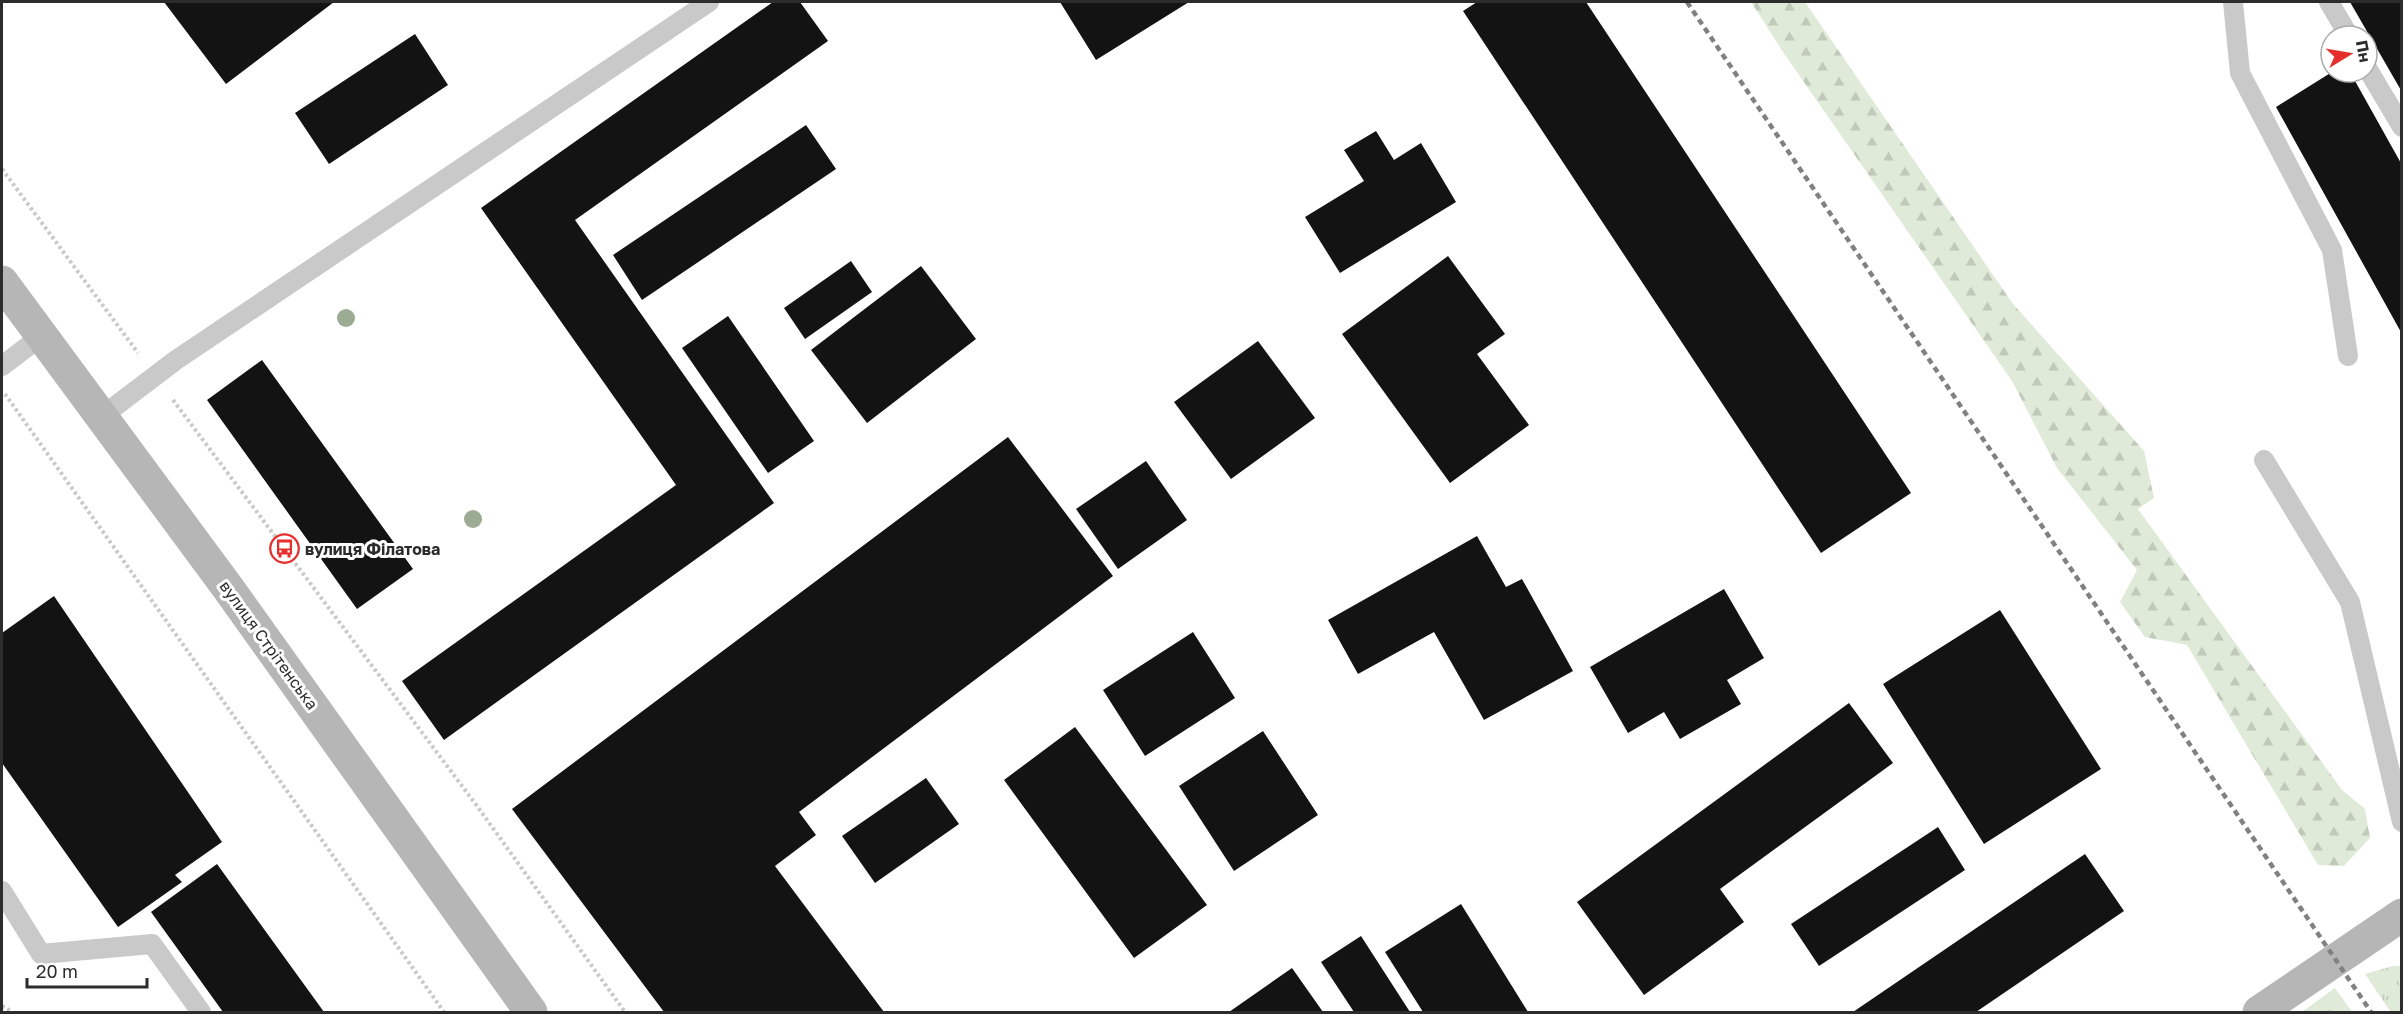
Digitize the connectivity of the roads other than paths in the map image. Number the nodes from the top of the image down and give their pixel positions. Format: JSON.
{"nodes":[{"id":1,"x":709,"y":2,"type":"edge"},
{"id":2,"x":2233,"y":2,"type":"edge"},
{"id":3,"x":2329,"y":2,"type":"edge"},
{"id":4,"x":2342,"y":24,"type":"edge"},
{"id":5,"x":2376,"y":84,"type":"edge"},
{"id":6,"x":2402,"y":127,"type":"edge"},
{"id":7,"x":2,"y":282,"type":"edge"},
{"id":8,"x":40,"y":337,"type":"junction"},
{"id":9,"x":2348,"y":356,"type":"dead end"},
{"id":10,"x":2,"y":366,"type":"edge"},
{"id":11,"x":101,"y":417,"type":"junction"},
{"id":12,"x":2264,"y":460,"type":"dead end"},
{"id":13,"x":2399,"y":798,"type":"edge"},
{"id":14,"x":2402,"y":822,"type":"edge"},
{"id":15,"x":2,"y":891,"type":"edge"},
{"id":16,"x":2402,"y":915,"type":"edge"},
{"id":17,"x":201,"y":1012,"type":"edge"},
{"id":18,"x":531,"y":1012,"type":"edge"},
{"id":19,"x":2259,"y":1012,"type":"edge"}],
"edges":[{"from":1,"to":11,"type":"lane"},
{"from":2,"to":9,"type":"lane"},
{"from":3,"to":4,"type":"lane"},
{"from":5,"to":6,"type":"lane"},
{"from":7,"to":8,"type":"main road","name":"вулиця Стрітенська"},
{"from":8,"to":10,"type":"lane"},
{"from":8,"to":11,"type":"main road","name":"вулиця Стрітенська"},
{"from":11,"to":18,"type":"main road","name":"вулиця Стрітенська"},
{"from":12,"to":13,"type":"lane"},
{"from":13,"to":14,"type":"lane"},
{"from":15,"to":17,"type":"lane"},
{"from":16,"to":19,"type":"main road"}]}
